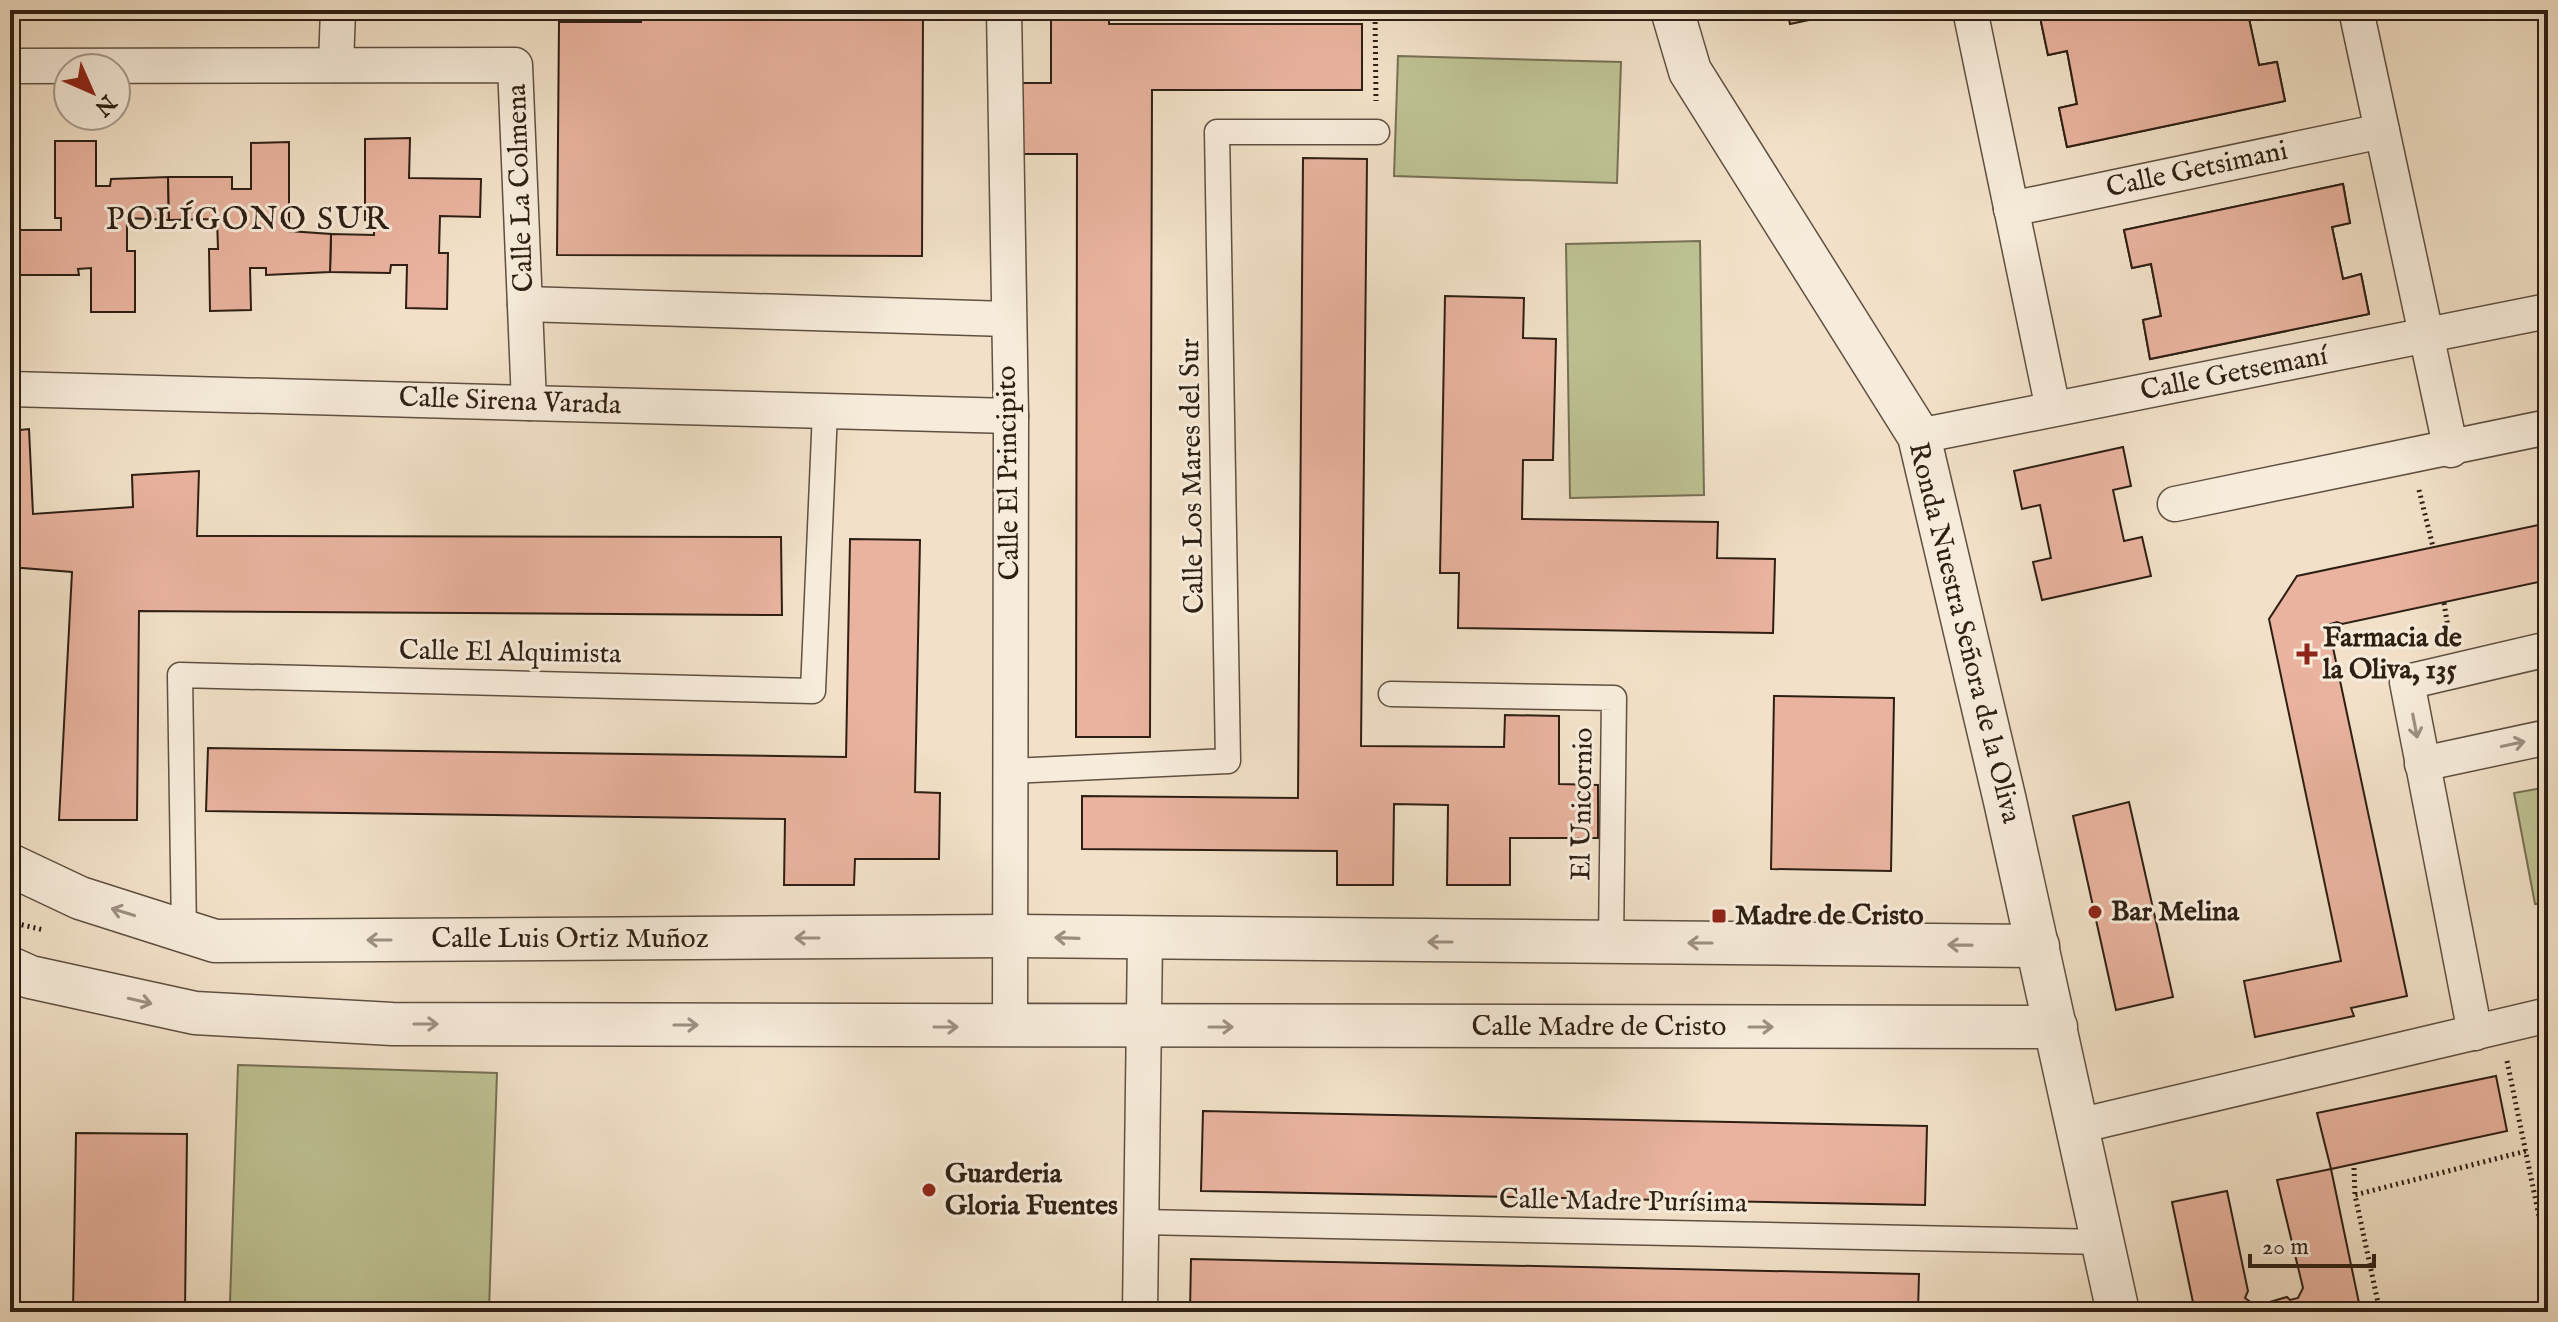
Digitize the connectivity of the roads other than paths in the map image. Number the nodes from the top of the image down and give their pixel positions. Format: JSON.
{"nodes":[{"id":1,"x":338,"y":10,"type":"edge"},
{"id":2,"x":1004,"y":10,"type":"edge"},
{"id":3,"x":1672,"y":10,"type":"edge"},
{"id":4,"x":1970,"y":10,"type":"edge"},
{"id":5,"x":2356,"y":10,"type":"edge"},
{"id":6,"x":336,"y":65,"type":"junction"},
{"id":7,"x":10,"y":66,"type":"edge"},
{"id":8,"x":2382,"y":131,"type":"junction"},
{"id":9,"x":1377,"y":132,"type":"road end"},
{"id":10,"x":2011,"y":209,"type":"junction"},
{"id":11,"x":525,"y":304,"type":"junction"},
{"id":12,"x":2548,"y":311,"type":"edge"},
{"id":13,"x":1007,"y":319,"type":"junction"},
{"id":14,"x":2427,"y":336,"type":"junction"},
{"id":15,"x":10,"y":389,"type":"edge"},
{"id":16,"x":529,"y":403,"type":"junction"},
{"id":17,"x":2053,"y":409,"type":"junction"},
{"id":18,"x":825,"y":411,"type":"junction"},
{"id":19,"x":1011,"y":416,"type":"junction"},
{"id":20,"x":2548,"y":427,"type":"edge"},
{"id":21,"x":1919,"y":436,"type":"junction"},
{"id":22,"x":2451,"y":450,"type":"junction"},
{"id":23,"x":2175,"y":504,"type":"dead end"},
{"id":24,"x":2548,"y":649,"type":"edge"},
{"id":25,"x":1391,"y":694,"type":"dead end"},
{"id":26,"x":2548,"y":737,"type":"edge"},
{"id":27,"x":2422,"y":764,"type":"junction"},
{"id":28,"x":1010,"y":771,"type":"junction"},
{"id":29,"x":10,"y":865,"type":"edge"},
{"id":30,"x":184,"y":931,"type":"junction"},
{"id":31,"x":1010,"y":936,"type":"junction"},
{"id":32,"x":1145,"y":940,"type":"junction"},
{"id":33,"x":1611,"y":943,"type":"junction"},
{"id":34,"x":2038,"y":946,"type":"junction"},
{"id":35,"x":10,"y":968,"type":"edge"},
{"id":36,"x":2548,"y":1015,"type":"edge"},
{"id":37,"x":1010,"y":1027,"type":"junction"},
{"id":38,"x":1143,"y":1027,"type":"junction"},
{"id":39,"x":2056,"y":1027,"type":"junction"},
{"id":40,"x":2487,"y":1030,"type":"junction"},
{"id":41,"x":2078,"y":1126,"type":"junction"},
{"id":42,"x":1141,"y":1222,"type":"junction"},
{"id":43,"x":2103,"y":1242,"type":"junction"},
{"id":44,"x":1140,"y":1312,"type":"edge"},
{"id":45,"x":2118,"y":1312,"type":"edge"}],
"edges":[{"from":1,"to":6,"type":"street"},
{"from":2,"to":13,"type":"street","name":"Calle El Principito"},
{"from":3,"to":21,"type":"street","name":"Ronda Nuestra Señora de la Oliva"},
{"from":4,"to":10,"type":"street"},
{"from":5,"to":8,"type":"street"},
{"from":6,"to":7,"type":"street"},
{"from":6,"to":11,"type":"street","name":"Calle La Colmena"},
{"from":8,"to":10,"type":"street","name":"Calle Getsimani"},
{"from":8,"to":14,"type":"street"},
{"from":9,"to":28,"type":"street","name":"Calle Los Mares del Sur"},
{"from":10,"to":17,"type":"street"},
{"from":11,"to":13,"type":"street"},
{"from":11,"to":16,"type":"street","name":"Calle La Colmena"},
{"from":12,"to":14,"type":"street","name":"Calle Getsemaní"},
{"from":13,"to":19,"type":"street","name":"Calle El Principito"},
{"from":14,"to":17,"type":"street","name":"Calle Getsemaní"},
{"from":14,"to":22,"type":"street"},
{"from":15,"to":16,"type":"street","name":"Calle Sirena Varada"},
{"from":16,"to":18,"type":"street","name":"Calle Sirena Varada"},
{"from":17,"to":21,"type":"street","name":"Calle Getsemaní"},
{"from":18,"to":19,"type":"street","name":"Calle Sirena Varada"},
{"from":18,"to":30,"type":"street","name":"Calle El Alquimista"},
{"from":19,"to":28,"type":"street","name":"Calle El Principito"},
{"from":20,"to":22,"type":"street"},
{"from":21,"to":34,"type":"street","name":"Ronda Nuestra Señora de la Oliva"},
{"from":22,"to":23,"type":"street"},
{"from":24,"to":27,"type":"street","one_way":true},
{"from":25,"to":33,"type":"street","name":"El Unicornio"},
{"from":27,"to":26,"type":"street","one_way":true},
{"from":27,"to":40,"type":"street"},
{"from":28,"to":31,"type":"street","name":"Calle El Principito"},
{"from":30,"to":29,"type":"street","name":"Calle Luis Ortiz Muñoz","one_way":true},
{"from":31,"to":30,"type":"street","name":"Calle Luis Ortiz Muñoz","one_way":true},
{"from":32,"to":31,"type":"street","name":"Calle Luis Ortiz Muñoz","one_way":true},
{"from":31,"to":37,"type":"street","name":"Calle El Principito"},
{"from":33,"to":32,"type":"street","one_way":true},
{"from":32,"to":38,"type":"street"},
{"from":34,"to":33,"type":"street","one_way":true},
{"from":34,"to":39,"type":"street","name":"Ronda Nuestra Señora de la Oliva"},
{"from":35,"to":37,"type":"street","one_way":true},
{"from":36,"to":40,"type":"street"},
{"from":37,"to":38,"type":"street"},
{"from":38,"to":39,"type":"street","name":"Calle Madre de Cristo","one_way":true},
{"from":38,"to":42,"type":"street"},
{"from":39,"to":41,"type":"street","name":"Ronda Nuestra Señora de la Oliva"},
{"from":40,"to":41,"type":"street"},
{"from":41,"to":43,"type":"street","name":"Ronda Nuestra Señora de la Oliva"},
{"from":42,"to":43,"type":"street","name":"Calle Madre Purísima"},
{"from":42,"to":44,"type":"street"},
{"from":43,"to":45,"type":"street","name":"Ronda Nuestra Señora de la Oliva"}]}
